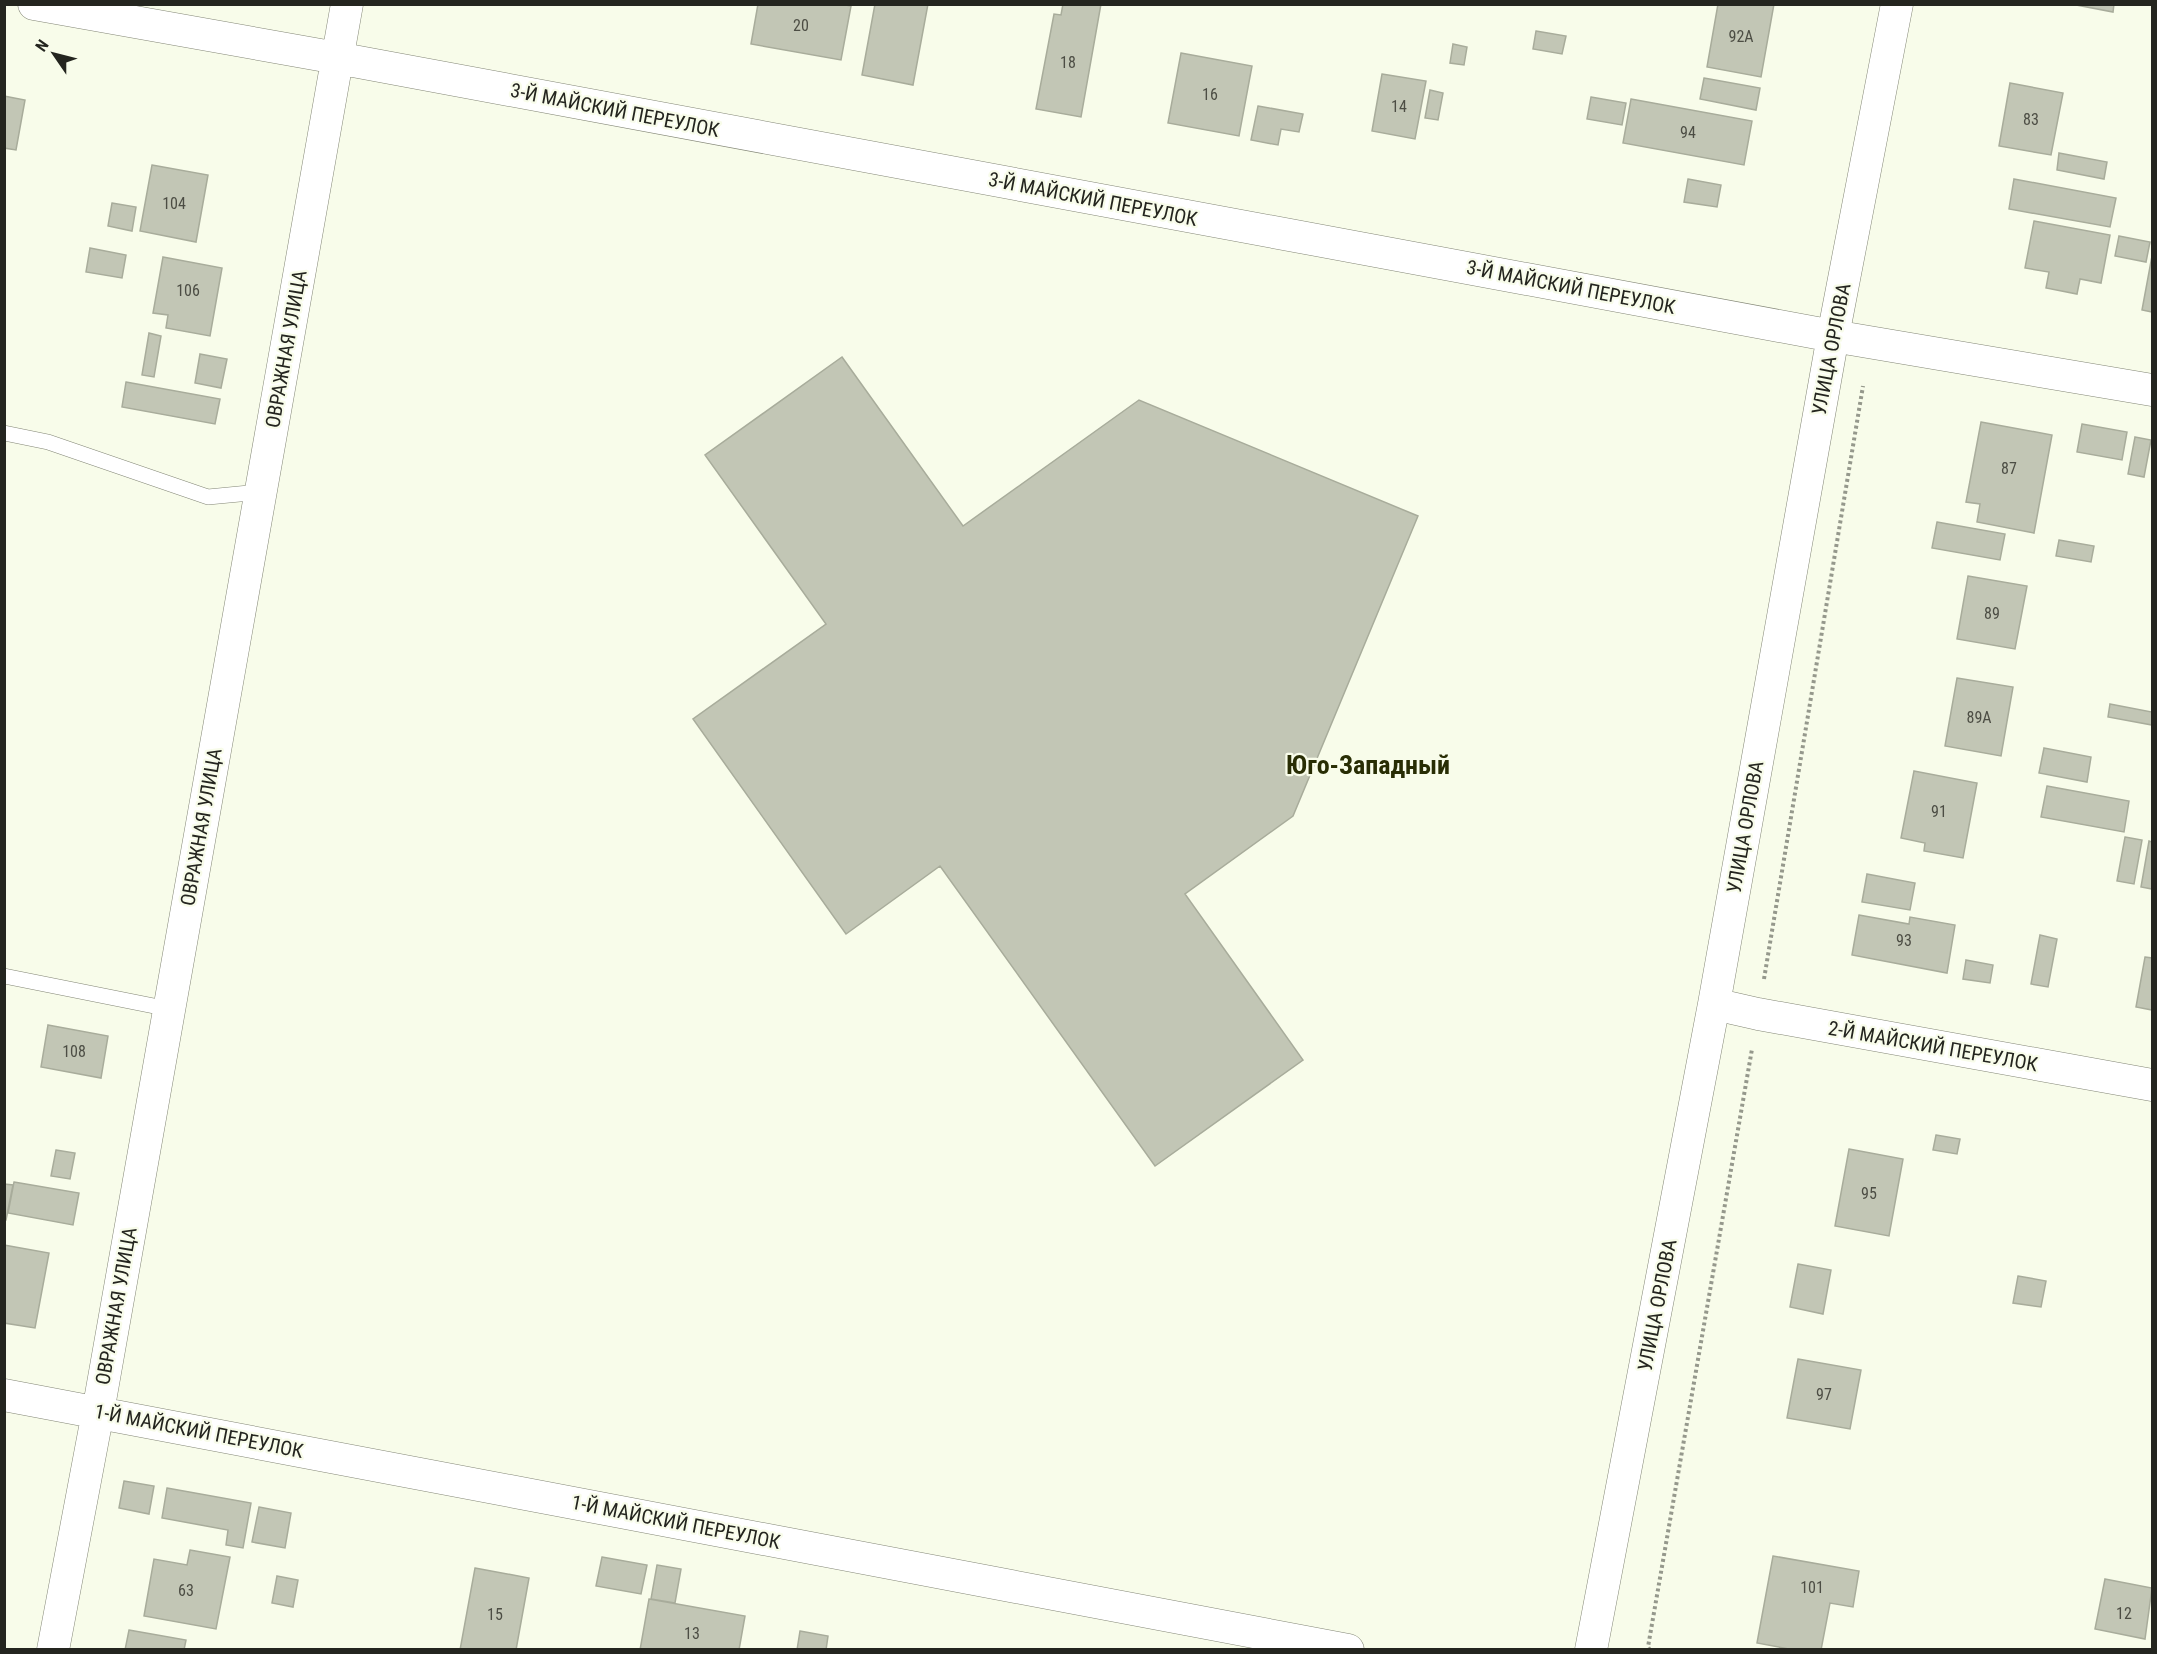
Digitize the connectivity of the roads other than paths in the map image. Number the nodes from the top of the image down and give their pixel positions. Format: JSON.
{"nodes":[{"id":1,"x":34,"y":4,"type":"edge"},
{"id":2,"x":347,"y":4,"type":"edge"},
{"id":3,"x":1897,"y":4,"type":"edge"},
{"id":4,"x":337,"y":58,"type":"junction"},
{"id":5,"x":1833,"y":336,"type":"junction"},
{"id":6,"x":2152,"y":390,"type":"edge"},
{"id":7,"x":4,"y":434,"type":"edge"},
{"id":8,"x":260,"y":492,"type":"junction"},
{"id":9,"x":4,"y":976,"type":"edge"},
{"id":10,"x":1714,"y":1004,"type":"junction"},
{"id":11,"x":169,"y":1010,"type":"junction"},
{"id":12,"x":2152,"y":1085,"type":"edge"},
{"id":13,"x":4,"y":1395,"type":"edge"},
{"id":14,"x":98,"y":1412,"type":"junction"},
{"id":15,"x":53,"y":1650,"type":"edge"},
{"id":16,"x":1348,"y":1650,"type":"edge"},
{"id":17,"x":1592,"y":1650,"type":"edge"}],
"edges":[{"from":1,"to":4,"type":"street","name":"3-Й МАЙСКИЙ ПЕРЕУЛОК"},
{"from":2,"to":4,"type":"street","name":"ОВРАЖНАЯ УЛИЦА"},
{"from":3,"to":5,"type":"street","name":"УЛИЦА ОРЛОВА"},
{"from":4,"to":5,"type":"street","name":"3-Й МАЙСКИЙ ПЕРЕУЛОК"},
{"from":4,"to":8,"type":"street","name":"ОВРАЖНАЯ УЛИЦА"},
{"from":5,"to":6,"type":"street","name":"3-Й МАЙСКИЙ ПЕРЕУЛОК"},
{"from":5,"to":10,"type":"street","name":"УЛИЦА ОРЛОВА"},
{"from":7,"to":8,"type":"lane"},
{"from":8,"to":11,"type":"street","name":"ОВРАЖНАЯ УЛИЦА"},
{"from":9,"to":11,"type":"lane"},
{"from":10,"to":12,"type":"street","name":"2-Й МАЙСКИЙ ПЕРЕУЛОК"},
{"from":10,"to":17,"type":"street","name":"УЛИЦА ОРЛОВА"},
{"from":11,"to":14,"type":"street","name":"ОВРАЖНАЯ УЛИЦА"},
{"from":13,"to":14,"type":"street","name":"1-Й МАЙСКИЙ ПЕРЕУЛОК"},
{"from":14,"to":15,"type":"street","name":"ОВРАЖНАЯ УЛИЦА"},
{"from":14,"to":16,"type":"street","name":"1-Й МАЙСКИЙ ПЕРЕУЛОК"}]}
